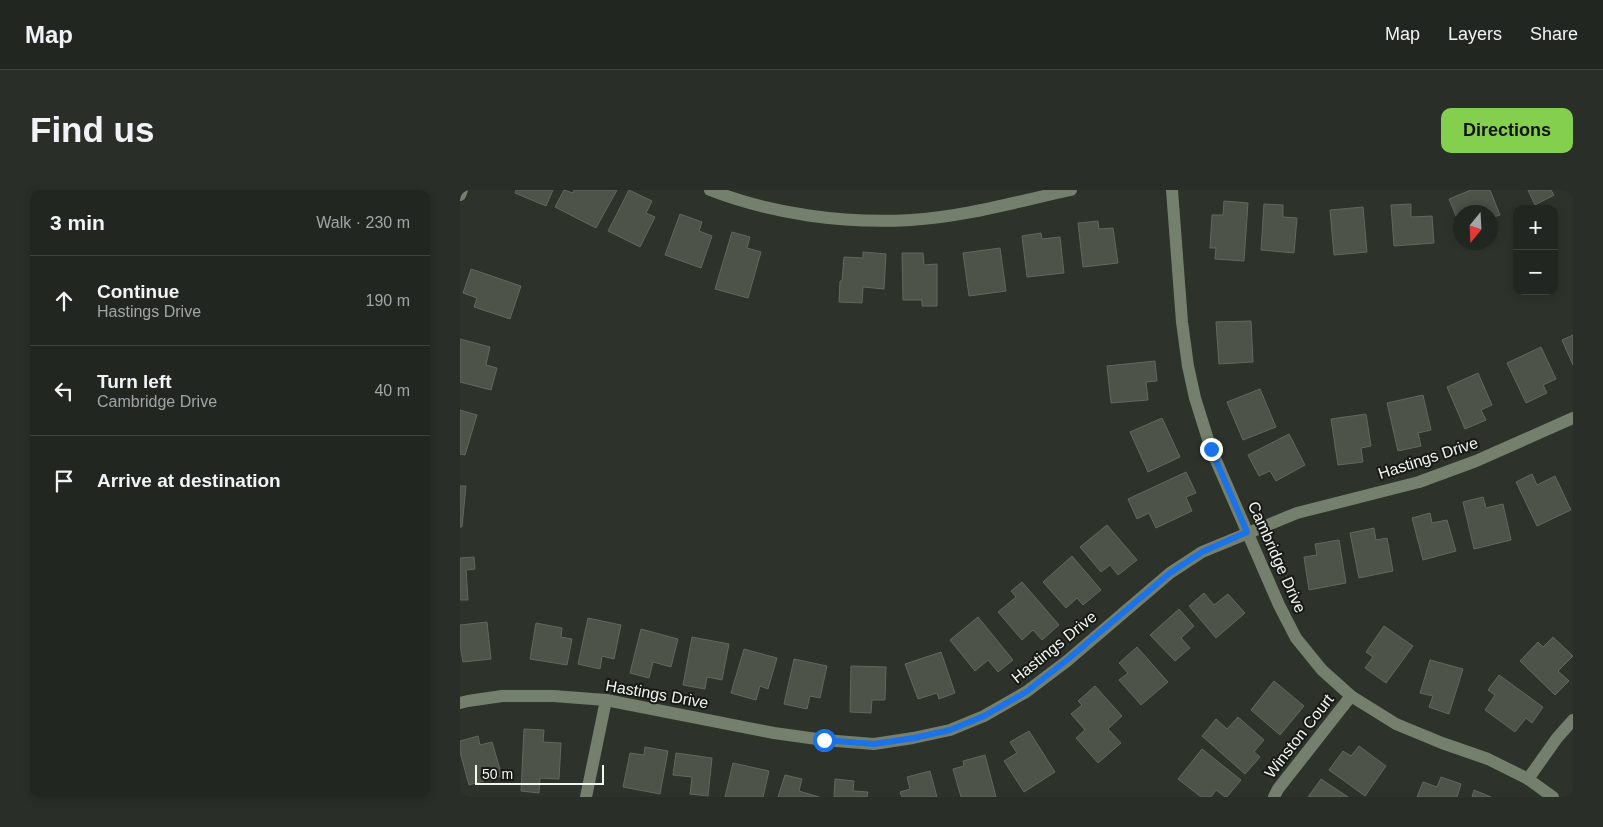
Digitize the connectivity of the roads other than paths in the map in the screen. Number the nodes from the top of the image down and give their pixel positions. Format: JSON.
{"nodes":[{"id":1,"x":462,"y":190,"type":"edge"},
{"id":2,"x":710,"y":190,"type":"edge"},
{"id":3,"x":1071,"y":190,"type":"edge"},
{"id":4,"x":1172,"y":190,"type":"edge"},
{"id":5,"x":460,"y":195,"type":"edge"},
{"id":6,"x":1573,"y":418,"type":"edge"},
{"id":7,"x":1247,"y":532,"type":"junction"},
{"id":8,"x":1351,"y":696,"type":"junction"},
{"id":9,"x":606,"y":700,"type":"junction"},
{"id":10,"x":460,"y":703,"type":"edge"},
{"id":11,"x":1573,"y":720,"type":"edge"},
{"id":12,"x":1528,"y":779,"type":"junction"},
{"id":13,"x":586,"y":797,"type":"edge"},
{"id":14,"x":1274,"y":797,"type":"edge"},
{"id":15,"x":1553,"y":797,"type":"edge"}],
"edges":[{"from":1,"to":5,"type":"street"},
{"from":2,"to":3,"type":"street"},
{"from":4,"to":7,"type":"street","name":"Cambridge Drive"},
{"from":6,"to":7,"type":"street","name":"Hastings Drive"},
{"from":7,"to":8,"type":"street","name":"Cambridge Drive"},
{"from":7,"to":9,"type":"street","name":"Hastings Drive"},
{"from":8,"to":12,"type":"street","name":"Cambridge Drive"},
{"from":8,"to":14,"type":"street","name":"Winston Court"},
{"from":9,"to":10,"type":"street","name":"Hastings Drive"},
{"from":9,"to":13,"type":"street"},
{"from":11,"to":12,"type":"street"},
{"from":12,"to":15,"type":"street","name":"Cambridge Drive"}]}
